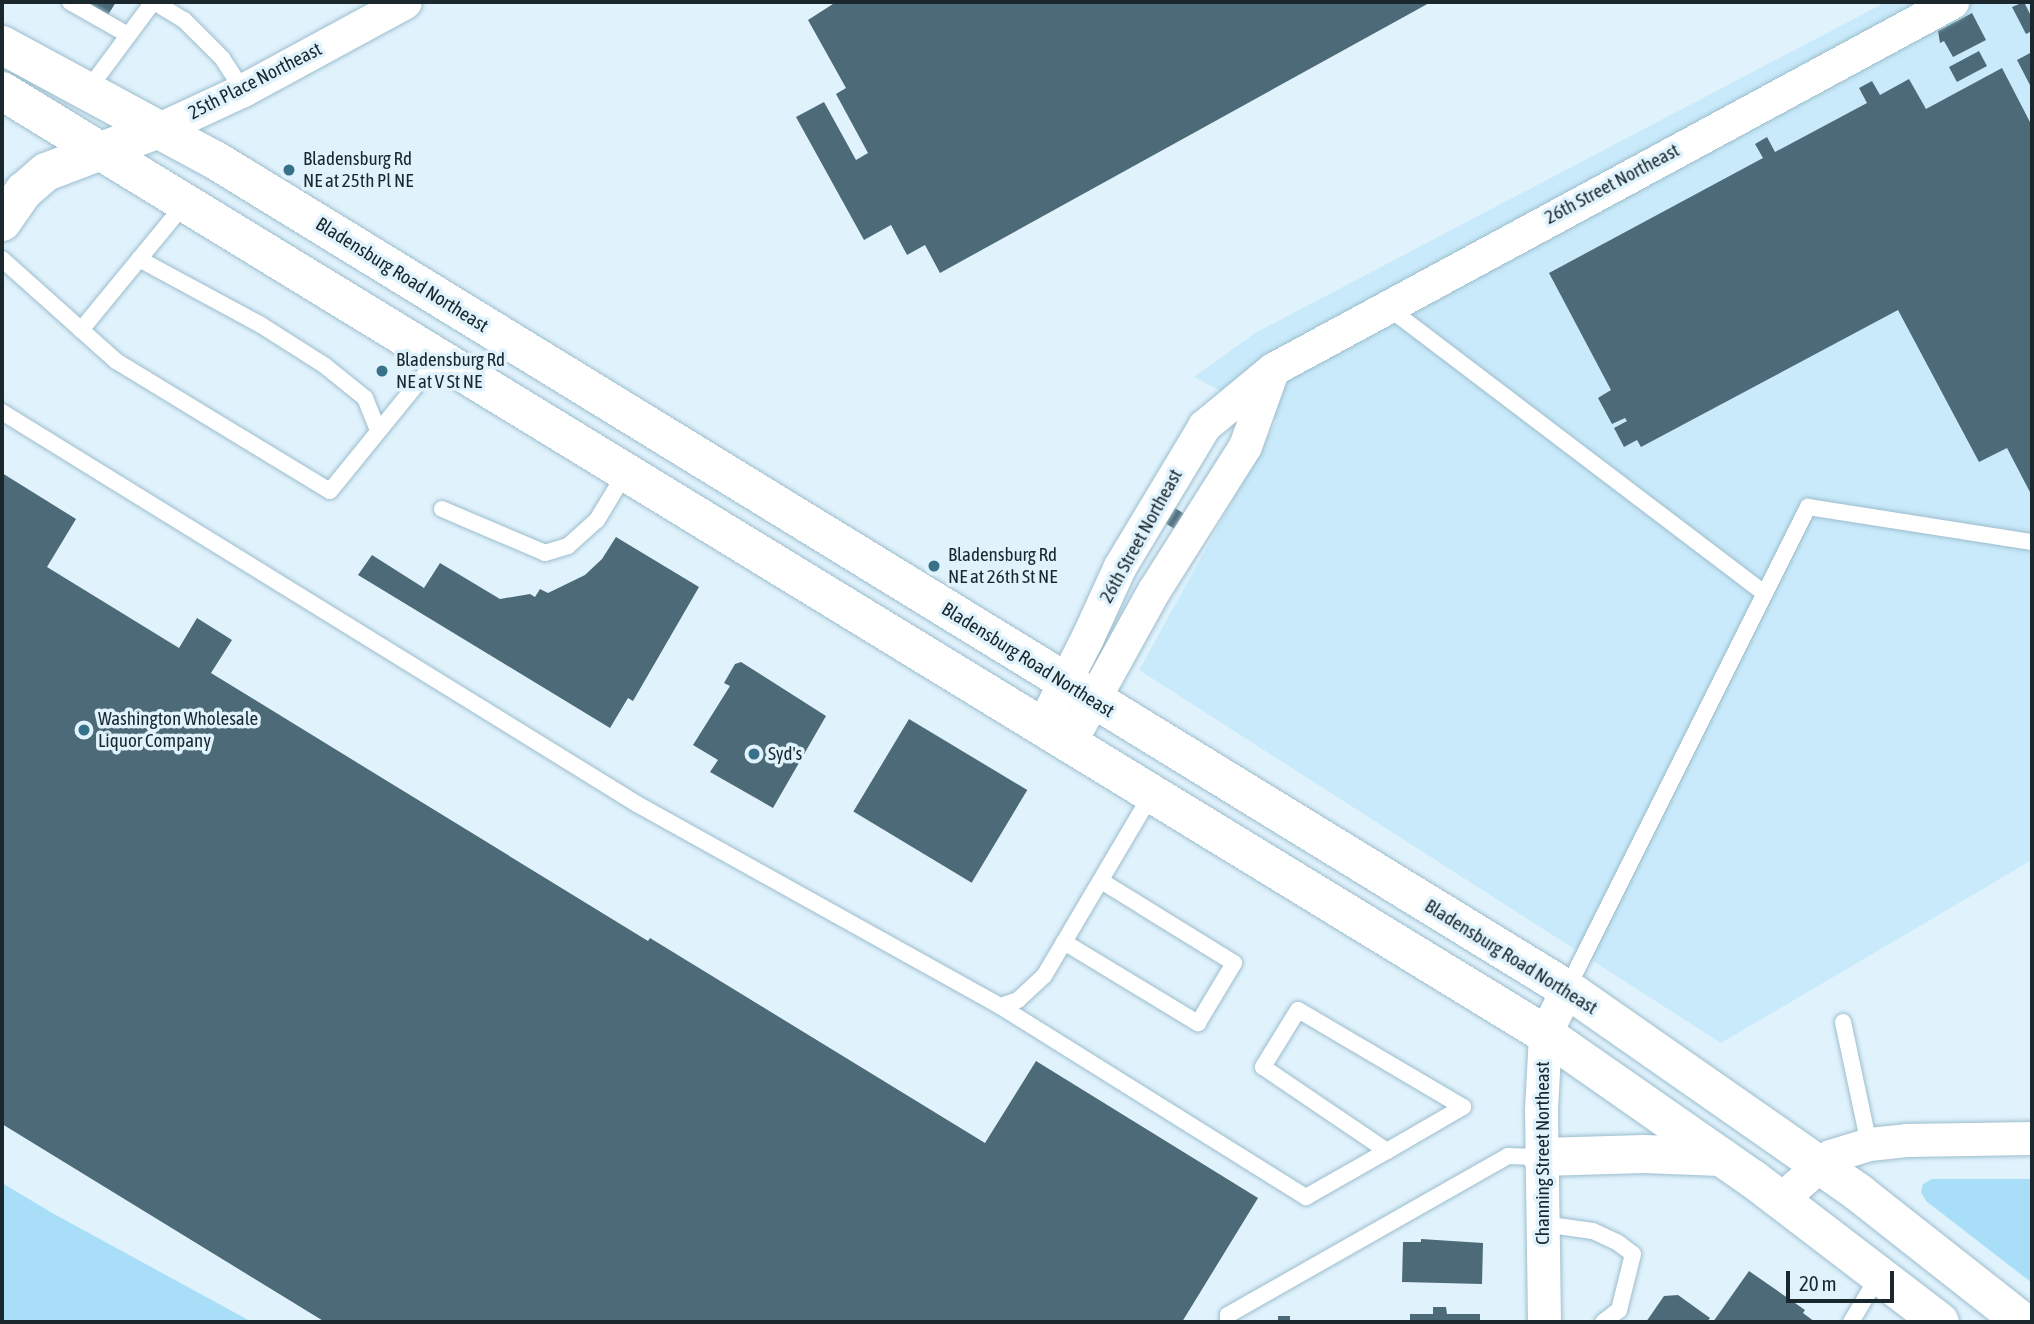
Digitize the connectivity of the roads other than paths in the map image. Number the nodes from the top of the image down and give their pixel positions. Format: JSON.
{"nodes":[{"id":1,"x":70,"y":2,"type":"edge"},
{"id":2,"x":154,"y":2,"type":"edge"},
{"id":3,"x":402,"y":2,"type":"edge"},
{"id":4,"x":1952,"y":2,"type":"edge"},
{"id":5,"x":128,"y":35,"type":"junction"},
{"id":6,"x":2,"y":45,"type":"edge"},
{"id":7,"x":243,"y":90,"type":"junction"},
{"id":8,"x":2,"y":91,"type":"edge"},
{"id":9,"x":87,"y":91,"type":"junction"},
{"id":10,"x":159,"y":129,"type":"junction"},
{"id":11,"x":102,"y":151,"type":"junction"},
{"id":12,"x":186,"y":202,"type":"junction"},
{"id":13,"x":5,"y":210,"type":"edge"},
{"id":14,"x":2,"y":258,"type":"edge"},
{"id":15,"x":139,"y":259,"type":"junction"},
{"id":16,"x":1386,"y":306,"type":"junction"},
{"id":17,"x":81,"y":330,"type":"junction"},
{"id":18,"x":439,"y":358,"type":"junction"},
{"id":19,"x":1273,"y":369,"type":"junction"},
{"id":20,"x":2,"y":412,"type":"edge"},
{"id":21,"x":652,"y":429,"type":"junction"},
{"id":22,"x":378,"y":431,"type":"junction"},
{"id":23,"x":626,"y":472,"type":"junction"},
{"id":24,"x":442,"y":509,"type":"dead end"},
{"id":25,"x":2032,"y":542,"type":"edge"},
{"id":26,"x":1763,"y":592,"type":"junction"},
{"id":27,"x":1079,"y":691,"type":"junction"},
{"id":28,"x":1054,"y":736,"type":"junction"},
{"id":29,"x":1151,"y":796,"type":"junction"},
{"id":30,"x":1101,"y":881,"type":"junction"},
{"id":31,"x":1064,"y":943,"type":"junction"},
{"id":32,"x":1567,"y":989,"type":"junction"},
{"id":33,"x":1000,"y":1006,"type":"junction"},
{"id":34,"x":1843,"y":1022,"type":"dead end"},
{"id":35,"x":1545,"y":1034,"type":"junction"},
{"id":36,"x":2032,"y":1138,"type":"edge"},
{"id":37,"x":1869,"y":1144,"type":"junction"},
{"id":38,"x":1387,"y":1151,"type":"junction"},
{"id":39,"x":1542,"y":1157,"type":"junction"},
{"id":40,"x":1720,"y":1157,"type":"junction"},
{"id":41,"x":1819,"y":1165,"type":"junction"},
{"id":42,"x":1780,"y":1200,"type":"junction"},
{"id":43,"x":1543,"y":1224,"type":"junction"},
{"id":44,"x":1880,"y":1275,"type":"junction"},
{"id":45,"x":1925,"y":1318,"type":"edge"},
{"id":46,"x":1228,"y":1322,"type":"edge"},
{"id":47,"x":1544,"y":1322,"type":"edge"},
{"id":48,"x":1603,"y":1322,"type":"edge"},
{"id":49,"x":1851,"y":1322,"type":"edge"},
{"id":50,"x":2023,"y":1322,"type":"edge"}],
"edges":[{"from":1,"to":5,"type":"lane"},
{"from":2,"to":5,"type":"lane"},
{"from":2,"to":7,"type":"lane"},
{"from":3,"to":7,"type":"street","name":"25th Place Northeast"},
{"from":4,"to":16,"type":"street","name":"26th Street Northeast"},
{"from":5,"to":9,"type":"lane"},
{"from":6,"to":9,"type":"main road","name":"Bladensburg Road Northeast"},
{"from":7,"to":10,"type":"street","name":"25th Place Northeast"},
{"from":8,"to":11,"type":"main road"},
{"from":9,"to":10,"type":"main road","name":"Bladensburg Road Northeast"},
{"from":10,"to":11,"type":"main road","name":"25th Place Northeast"},
{"from":10,"to":21,"type":"main road","name":"Bladensburg Road Northeast"},
{"from":11,"to":12,"type":"main road"},
{"from":11,"to":13,"type":"main road","name":"25th Place Northeast"},
{"from":12,"to":15,"type":"lane"},
{"from":12,"to":18,"type":"main road"},
{"from":14,"to":17,"type":"lane"},
{"from":15,"to":17,"type":"lane"},
{"from":15,"to":22,"type":"lane"},
{"from":16,"to":19,"type":"street","name":"26th Street Northeast"},
{"from":16,"to":26,"type":"lane"},
{"from":17,"to":22,"type":"lane"},
{"from":18,"to":22,"type":"lane"},
{"from":18,"to":23,"type":"main road"},
{"from":19,"to":27,"type":"street","name":"26th Street Northeast"},
{"from":19,"to":27,"type":"street","name":"26th Street Northeast"},
{"from":20,"to":33,"type":"lane"},
{"from":21,"to":23,"type":"main road"},
{"from":21,"to":27,"type":"main road","name":"Bladensburg Road Northeast"},
{"from":23,"to":24,"type":"lane"},
{"from":23,"to":28,"type":"main road"},
{"from":25,"to":26,"type":"lane"},
{"from":26,"to":32,"type":"lane"},
{"from":27,"to":28,"type":"street","name":"26th Street Northeast"},
{"from":27,"to":32,"type":"main road","name":"Bladensburg Road Northeast"},
{"from":28,"to":29,"type":"main road"},
{"from":29,"to":30,"type":"lane"},
{"from":29,"to":35,"type":"main road"},
{"from":30,"to":31,"type":"lane"},
{"from":30,"to":31,"type":"lane"},
{"from":31,"to":33,"type":"lane"},
{"from":32,"to":35,"type":"street","name":"Channing Street Northeast"},
{"from":32,"to":41,"type":"main road","name":"Bladensburg Road Northeast"},
{"from":33,"to":38,"type":"lane"},
{"from":34,"to":37,"type":"lane"},
{"from":35,"to":39,"type":"street","name":"Channing Street Northeast"},
{"from":35,"to":40,"type":"main road"},
{"from":36,"to":37,"type":"street"},
{"from":37,"to":41,"type":"street"},
{"from":38,"to":38,"type":"lane"},
{"from":39,"to":40,"type":"main road"},
{"from":39,"to":43,"type":"street","name":"Channing Street Northeast"},
{"from":39,"to":46,"type":"lane"},
{"from":40,"to":42,"type":"main road"},
{"from":41,"to":42,"type":"street"},
{"from":41,"to":50,"type":"main road","name":"Bladensburg Road Northeast"},
{"from":42,"to":44,"type":"main road"},
{"from":43,"to":47,"type":"street","name":"Channing Street Northeast"},
{"from":43,"to":48,"type":"lane"},
{"from":44,"to":45,"type":"main road"},
{"from":44,"to":49,"type":"lane"}]}
